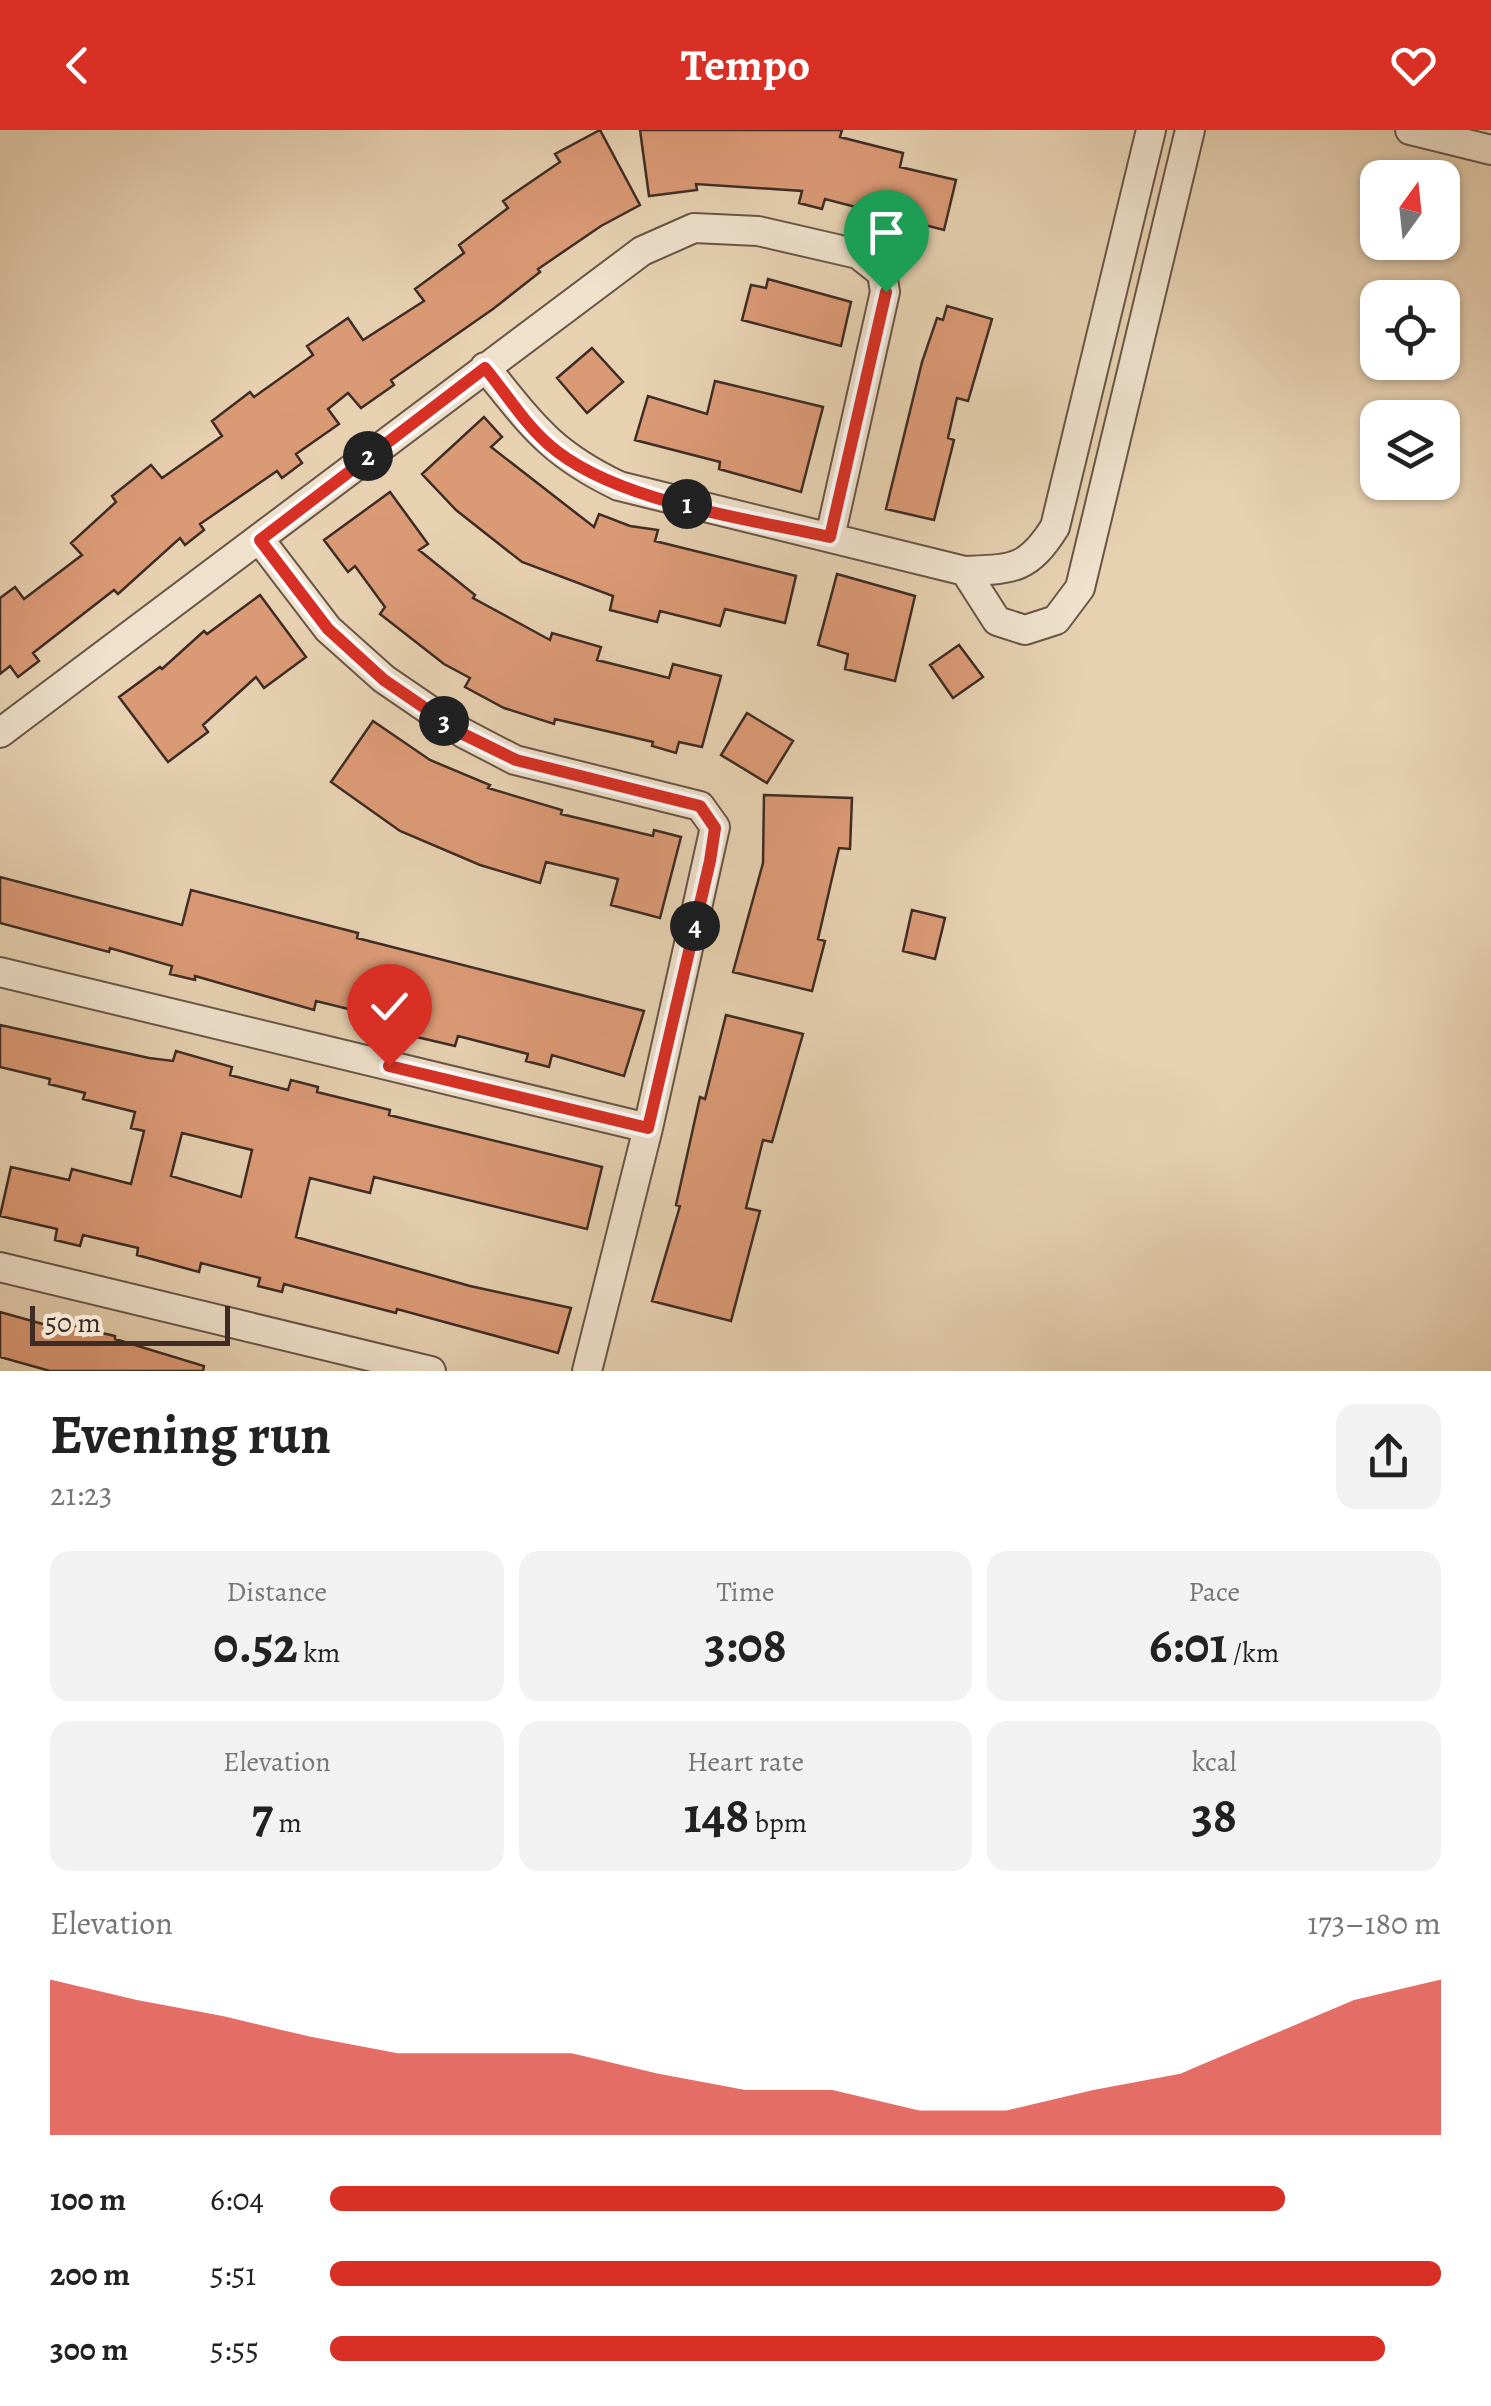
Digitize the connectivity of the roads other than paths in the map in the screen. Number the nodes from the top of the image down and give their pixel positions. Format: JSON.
{"nodes":[{"id":1,"x":1151,"y":130,"type":"edge"},
{"id":2,"x":1190,"y":130,"type":"edge"},
{"id":3,"x":1410,"y":130,"type":"edge"},
{"id":4,"x":1491,"y":150,"type":"edge"},
{"id":5,"x":485,"y":368,"type":"junction"},
{"id":6,"x":1076,"y":440,"type":"junction"},
{"id":7,"x":1114,"y":449,"type":"junction"},
{"id":8,"x":830,"y":537,"type":"junction"},
{"id":9,"x":260,"y":540,"type":"junction"},
{"id":10,"x":965,"y":571,"type":"junction"},
{"id":11,"x":0,"y":733,"type":"edge"},
{"id":12,"x":0,"y":972,"type":"edge"},
{"id":13,"x":648,"y":1128,"type":"junction"},
{"id":14,"x":0,"y":1266,"type":"edge"},
{"id":15,"x":431,"y":1371,"type":"edge"},
{"id":16,"x":588,"y":1371,"type":"edge"}],
"edges":[{"from":1,"to":6,"type":"street"},
{"from":2,"to":7,"type":"street"},
{"from":3,"to":4,"type":"street"},
{"from":5,"to":8,"type":"street"},
{"from":5,"to":8,"type":"street"},
{"from":5,"to":9,"type":"street"},
{"from":6,"to":7,"type":"street"},
{"from":6,"to":10,"type":"street"},
{"from":7,"to":10,"type":"street"},
{"from":8,"to":10,"type":"street"},
{"from":9,"to":11,"type":"street"},
{"from":9,"to":13,"type":"street"},
{"from":12,"to":13,"type":"street"},
{"from":13,"to":16,"type":"street"},
{"from":14,"to":15,"type":"street"}]}
